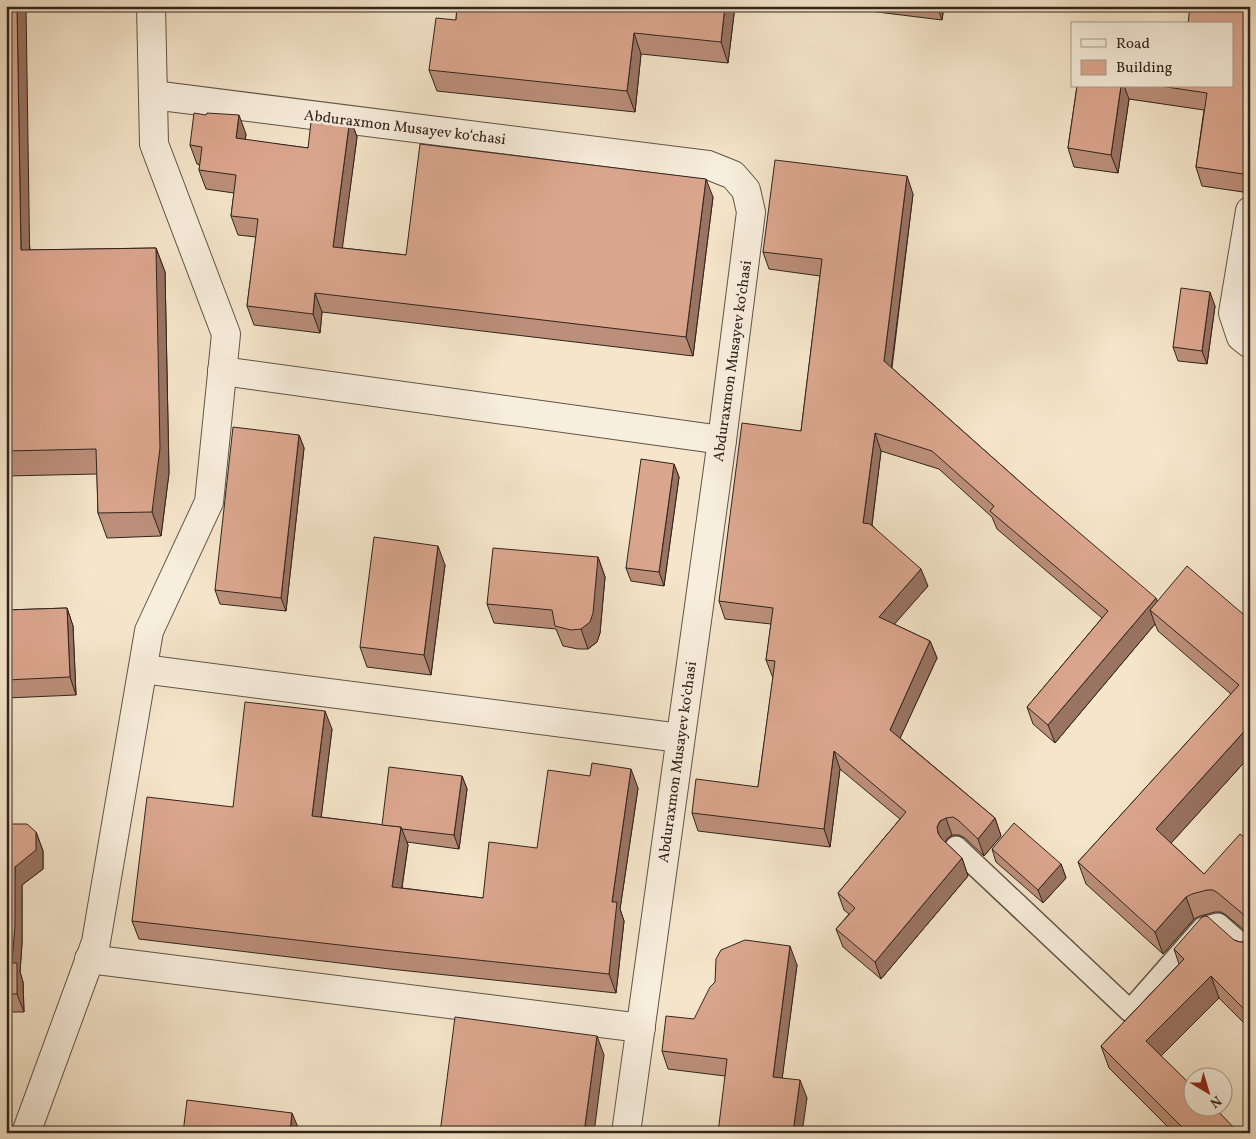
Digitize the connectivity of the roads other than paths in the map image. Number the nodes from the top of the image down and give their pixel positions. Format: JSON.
{"nodes":[{"id":1,"x":150,"y":6,"type":"edge"},
{"id":2,"x":152,"y":95,"type":"junction"},
{"id":3,"x":1250,"y":211,"type":"edge"},
{"id":4,"x":1250,"y":344,"type":"edge"},
{"id":5,"x":222,"y":371,"type":"junction"},
{"id":6,"x":722,"y":440,"type":"junction"},
{"id":7,"x":143,"y":669,"type":"junction"},
{"id":8,"x":680,"y":738,"type":"junction"},
{"id":9,"x":956,"y":847,"type":"dead end"},
{"id":10,"x":1250,"y":952,"type":"edge"},
{"id":11,"x":89,"y":959,"type":"junction"},
{"id":12,"x":640,"y":1028,"type":"junction"},
{"id":13,"x":26,"y":1133,"type":"edge"},
{"id":14,"x":626,"y":1133,"type":"edge"}],
"edges":[{"from":1,"to":2,"type":"street"},
{"from":2,"to":5,"type":"street"},
{"from":2,"to":6,"type":"street","name":"Abduraxmon Musayev koʻchasi"},
{"from":3,"to":4,"type":"street"},
{"from":5,"to":6,"type":"street"},
{"from":5,"to":7,"type":"street"},
{"from":6,"to":8,"type":"street","name":"Abduraxmon Musayev koʻchasi"},
{"from":7,"to":8,"type":"street"},
{"from":7,"to":11,"type":"street"},
{"from":8,"to":12,"type":"street","name":"Abduraxmon Musayev koʻchasi"},
{"from":9,"to":10,"type":"lane"},
{"from":11,"to":12,"type":"street"},
{"from":11,"to":13,"type":"street"},
{"from":12,"to":14,"type":"street","name":"Abduraxmon Musayev koʻchasi"}]}
